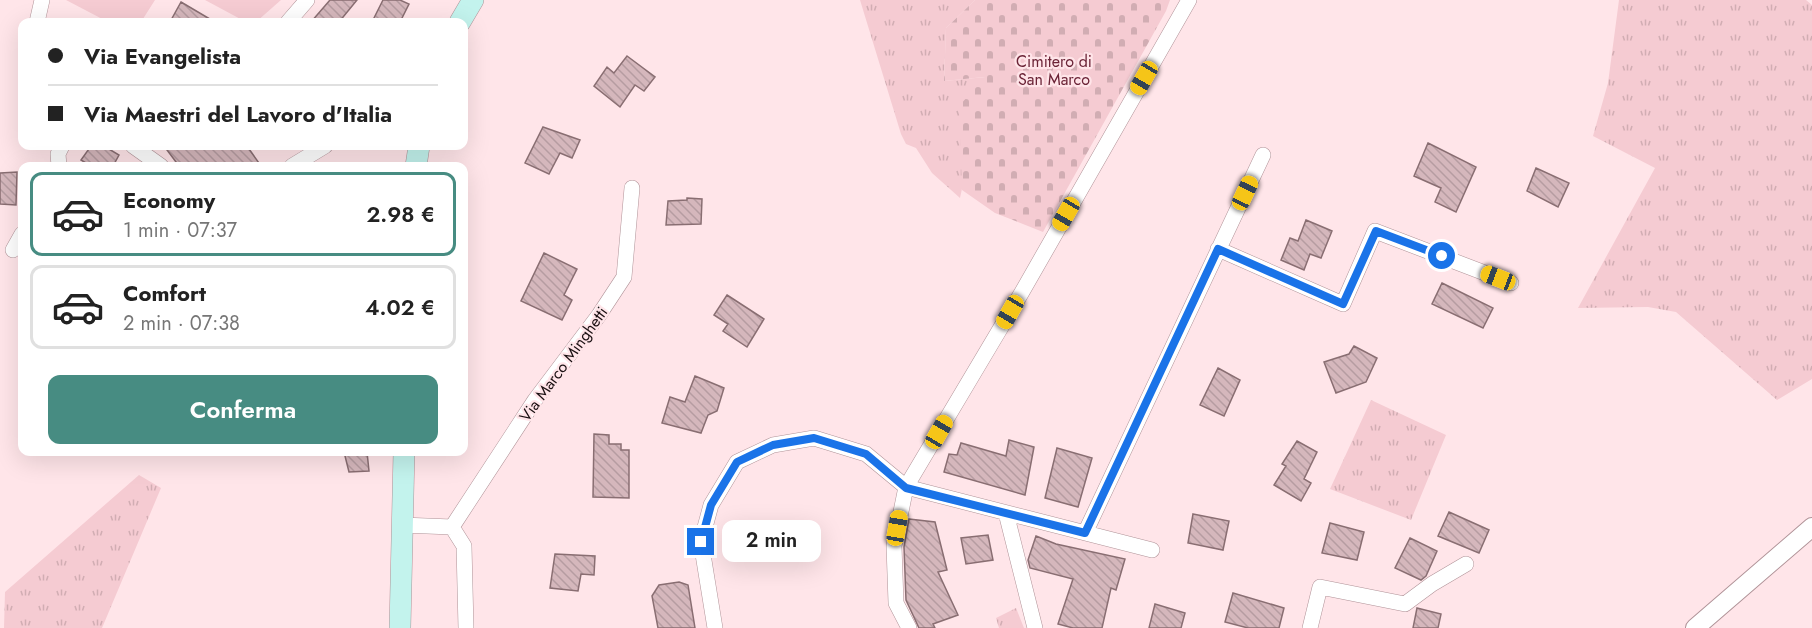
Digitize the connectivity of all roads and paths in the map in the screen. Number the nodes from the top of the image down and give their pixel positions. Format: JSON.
{"nodes":[{"id":1,"x":42,"y":0,"type":"edge"},
{"id":2,"x":307,"y":0,"type":"edge"},
{"id":3,"x":1189,"y":0,"type":"edge"},
{"id":4,"x":471,"y":1,"type":"edge"},
{"id":5,"x":38,"y":18,"type":"edge"},
{"id":6,"x":291,"y":18,"type":"edge"},
{"id":7,"x":462,"y":18,"type":"edge"},
{"id":8,"x":139,"y":150,"type":"edge"},
{"id":9,"x":318,"y":150,"type":"edge"},
{"id":10,"x":1263,"y":155,"type":"dead end"},
{"id":11,"x":155,"y":162,"type":"edge"},
{"id":12,"x":299,"y":162,"type":"edge"},
{"id":13,"x":632,"y":188,"type":"dead end"},
{"id":14,"x":18,"y":241,"type":"edge"},
{"id":15,"x":1218,"y":249,"type":"junction"},
{"id":16,"x":13,"y":250,"type":"dead end"},
{"id":17,"x":1511,"y":283,"type":"dead end"},
{"id":18,"x":404,"y":456,"type":"edge"},
{"id":19,"x":906,"y":488,"type":"junction"},
{"id":20,"x":1006,"y":513,"type":"junction"},
{"id":21,"x":402,"y":525,"type":"junction"},
{"id":22,"x":452,"y":527,"type":"junction"},
{"id":23,"x":1811,"y":527,"type":"edge"},
{"id":24,"x":1085,"y":533,"type":"junction"},
{"id":25,"x":1152,"y":550,"type":"dead end"},
{"id":26,"x":1466,"y":564,"type":"dead end"},
{"id":27,"x":1037,"y":627,"type":"edge"},
{"id":28,"x":400,"y":628,"type":"edge"},
{"id":29,"x":466,"y":628,"type":"edge"},
{"id":30,"x":715,"y":628,"type":"edge"},
{"id":31,"x":909,"y":628,"type":"edge"},
{"id":32,"x":1311,"y":628,"type":"edge"},
{"id":33,"x":1695,"y":628,"type":"edge"}],
"edges":[{"from":1,"to":5,"type":"street"},
{"from":2,"to":6,"type":"street"},
{"from":3,"to":19,"type":"street"},
{"from":4,"to":7,"type":"main road"},
{"from":8,"to":11,"type":"street"},
{"from":9,"to":12,"type":"street"},
{"from":10,"to":15,"type":"street"},
{"from":13,"to":22,"type":"street","name":"Via Marco Minghetti"},
{"from":14,"to":16,"type":"street"},
{"from":15,"to":17,"type":"street"},
{"from":15,"to":24,"type":"street"},
{"from":18,"to":21,"type":"main road"},
{"from":19,"to":20,"type":"street"},
{"from":19,"to":30,"type":"street"},
{"from":19,"to":31,"type":"street"},
{"from":20,"to":24,"type":"street"},
{"from":20,"to":27,"type":"street"},
{"from":21,"to":22,"type":"street"},
{"from":21,"to":28,"type":"main road"},
{"from":22,"to":29,"type":"street"},
{"from":23,"to":33,"type":"street"},
{"from":24,"to":25,"type":"street"},
{"from":26,"to":32,"type":"street"}]}
